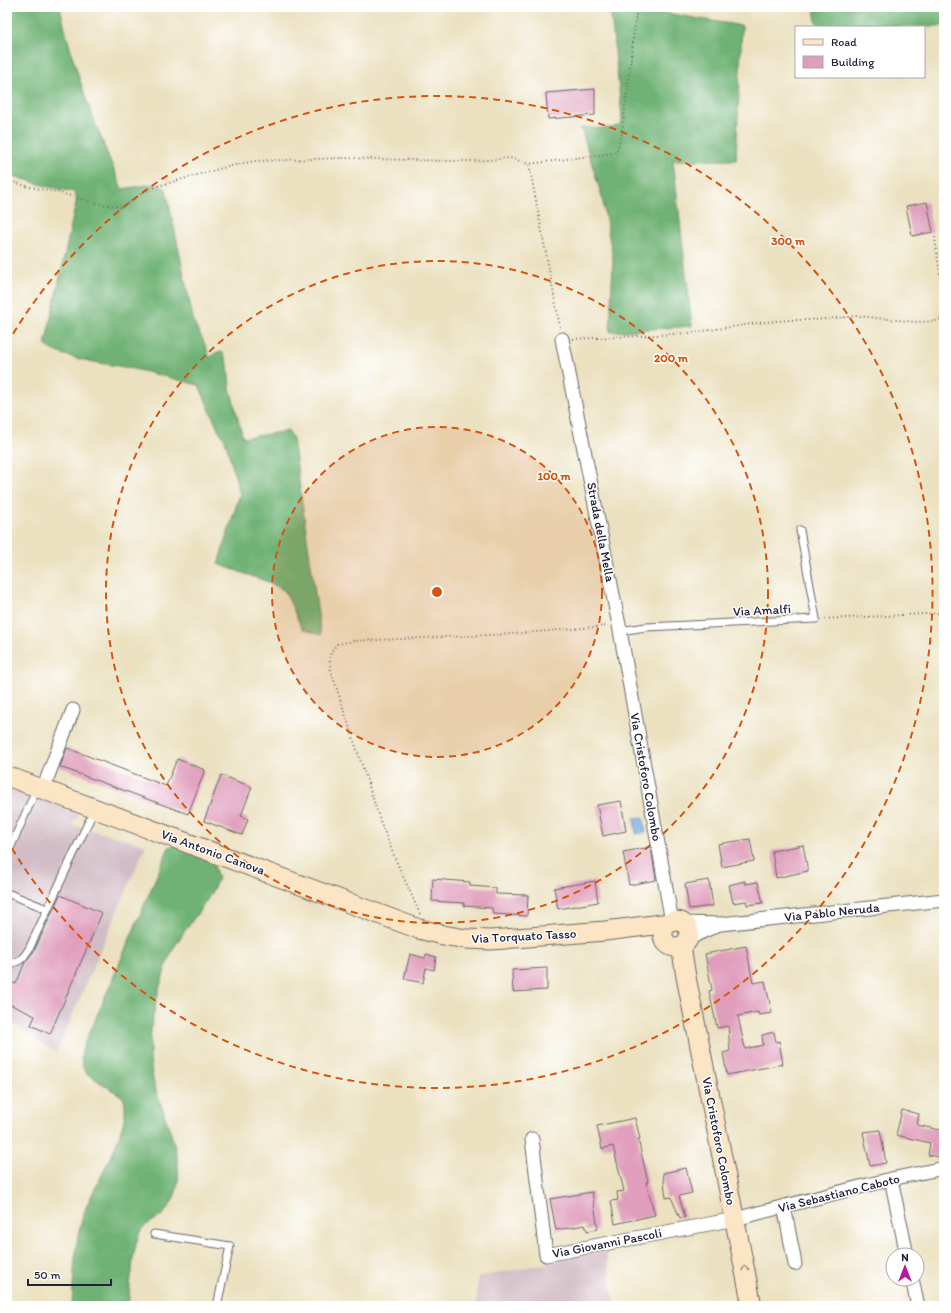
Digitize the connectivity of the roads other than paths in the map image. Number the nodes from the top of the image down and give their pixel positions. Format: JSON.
{"nodes":[{"id":1,"x":562,"y":339,"type":"road end"},
{"id":2,"x":800,"y":530,"type":"dead end"},
{"id":3,"x":620,"y":628,"type":"junction"},
{"id":4,"x":73,"y":710,"type":"dead end"},
{"id":5,"x":7,"y":776,"type":"edge"},
{"id":6,"x":40,"y":788,"type":"junction"},
{"id":7,"x":95,"y":808,"type":"junction"},
{"id":8,"x":7,"y":855,"type":"edge"},
{"id":9,"x":7,"y":893,"type":"edge"},
{"id":10,"x":944,"y":900,"type":"edge"},
{"id":11,"x":47,"y":909,"type":"junction"},
{"id":12,"x":425,"y":930,"type":"joint"},
{"id":13,"x":675,"y":934,"type":"junction"},
{"id":14,"x":7,"y":964,"type":"edge"},
{"id":15,"x":532,"y":1139,"type":"dead end"},
{"id":16,"x":944,"y":1168,"type":"edge"},
{"id":17,"x":891,"y":1179,"type":"junction"},
{"id":18,"x":784,"y":1206,"type":"junction"},
{"id":19,"x":735,"y":1219,"type":"junction"},
{"id":20,"x":154,"y":1234,"type":"dead end"},
{"id":21,"x":905,"y":1247,"type":"edge"},
{"id":22,"x":795,"y":1264,"type":"dead end"},
{"id":23,"x":914,"y":1287,"type":"edge"},
{"id":24,"x":217,"y":1306,"type":"edge"},
{"id":25,"x":752,"y":1306,"type":"edge"},
{"id":26,"x":918,"y":1306,"type":"edge"}],
"edges":[{"from":1,"to":3,"type":"street","name":"Strada della Mella"},
{"from":2,"to":3,"type":"lane","name":"Via Amalfi"},
{"from":3,"to":13,"type":"street","name":"Via Cristoforo Colombo"},
{"from":4,"to":6,"type":"street"},
{"from":5,"to":6,"type":"street","name":"Via Antonio Canova"},
{"from":6,"to":7,"type":"street","name":"Via Antonio Canova"},
{"from":6,"to":8,"type":"lane"},
{"from":7,"to":11,"type":"lane"},
{"from":7,"to":12,"type":"street","name":"Via Antonio Canova"},
{"from":9,"to":11,"type":"lane"},
{"from":10,"to":13,"type":"street","name":"Via Pablo Neruda"},
{"from":11,"to":14,"type":"lane"},
{"from":12,"to":13,"type":"street","name":"Via Torquato Tasso"},
{"from":13,"to":19,"type":"street","name":"Via Cristoforo Colombo"},
{"from":15,"to":19,"type":"street","name":"Via Giovanni Pascoli"},
{"from":16,"to":17,"type":"street","name":"Via Sebastiano Caboto"},
{"from":17,"to":18,"type":"street","name":"Via Sebastiano Caboto"},
{"from":17,"to":21,"type":"street"},
{"from":18,"to":19,"type":"street","name":"Via Sebastiano Caboto"},
{"from":18,"to":22,"type":"street"},
{"from":25,"to":19,"type":"street","name":"Via Cristoforo Colombo","one_way":true},
{"from":20,"to":24,"type":"lane"},
{"from":23,"to":26,"type":"street"}]}
